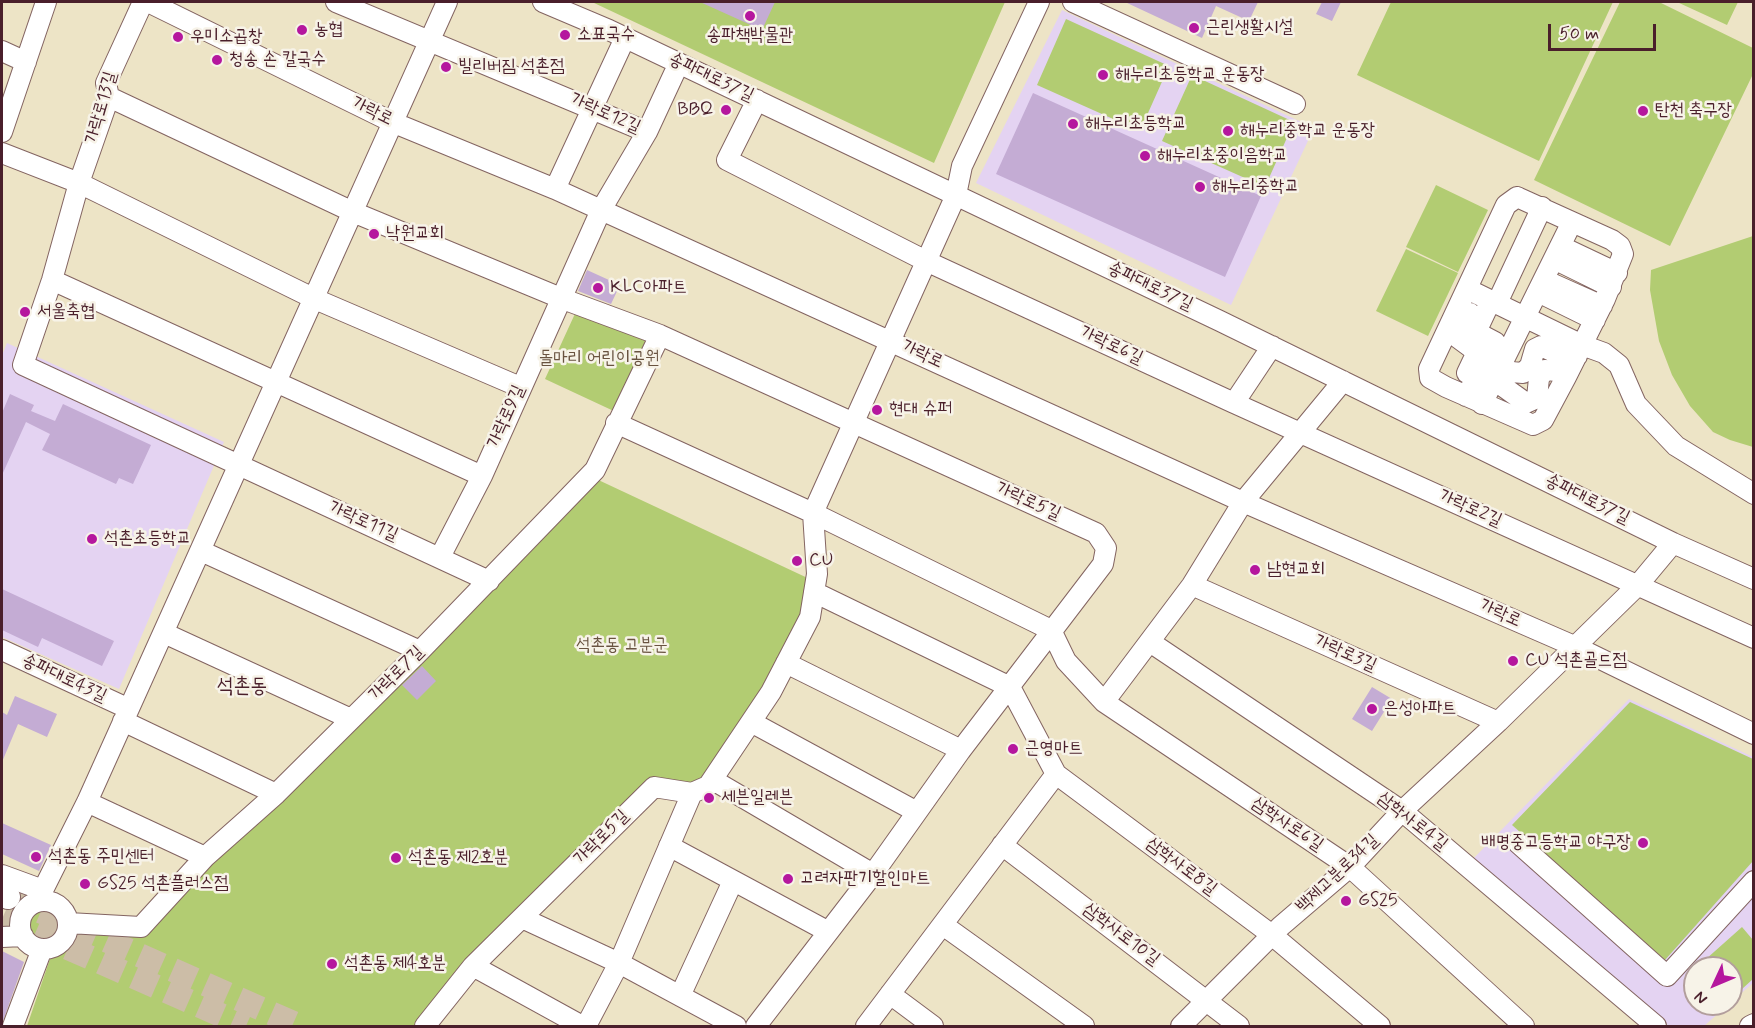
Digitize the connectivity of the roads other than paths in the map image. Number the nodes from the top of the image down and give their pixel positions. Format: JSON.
{"nodes":[{"id":1,"x":46,"y":2,"type":"edge"},
{"id":2,"x":143,"y":2,"type":"edge"},
{"id":3,"x":148,"y":2,"type":"edge"},
{"id":4,"x":336,"y":2,"type":"edge"},
{"id":5,"x":447,"y":2,"type":"edge"},
{"id":6,"x":543,"y":2,"type":"edge"},
{"id":7,"x":1039,"y":2,"type":"edge"},
{"id":8,"x":1073,"y":2,"type":"edge"},
{"id":9,"x":626,"y":38,"type":"junction"},
{"id":10,"x":429,"y":41,"type":"junction"},
{"id":11,"x":2,"y":51,"type":"edge"},
{"id":12,"x":26,"y":62,"type":"junction"},
{"id":13,"x":679,"y":63,"type":"junction"},
{"id":14,"x":109,"y":96,"type":"junction"},
{"id":15,"x":757,"y":100,"type":"junction"},
{"id":16,"x":1295,"y":104,"type":"dead end"},
{"id":17,"x":593,"y":107,"type":"junction"},
{"id":18,"x":392,"y":122,"type":"junction"},
{"id":19,"x":2,"y":132,"type":"edge"},
{"id":20,"x":647,"y":132,"type":"junction"},
{"id":21,"x":2,"y":153,"type":"edge"},
{"id":22,"x":79,"y":183,"type":"junction"},
{"id":23,"x":555,"y":189,"type":"junction"},
{"id":24,"x":956,"y":195,"type":"junction"},
{"id":25,"x":1542,"y":207,"type":"junction"},
{"id":26,"x":601,"y":210,"type":"junction"},
{"id":27,"x":353,"y":212,"type":"junction"},
{"id":28,"x":1572,"y":222,"type":"junction"},
{"id":29,"x":1557,"y":253,"type":"junction"},
{"id":30,"x":926,"y":261,"type":"junction"},
{"id":31,"x":52,"y":280,"type":"junction"},
{"id":32,"x":1614,"y":280,"type":"junction"},
{"id":33,"x":1541,"y":286,"type":"junction"},
{"id":34,"x":1571,"y":291,"type":"junction"},
{"id":35,"x":1484,"y":297,"type":"junction"},
{"id":36,"x":315,"y":299,"type":"junction"},
{"id":37,"x":563,"y":299,"type":"junction"},
{"id":38,"x":1598,"y":313,"type":"junction"},
{"id":39,"x":1526,"y":316,"type":"junction"},
{"id":40,"x":660,"y":335,"type":"junction"},
{"id":41,"x":890,"y":340,"type":"junction"},
{"id":42,"x":1272,"y":346,"type":"junction"},
{"id":43,"x":1580,"y":350,"type":"junction"},
{"id":44,"x":23,"y":365,"type":"joint"},
{"id":45,"x":1498,"y":373,"type":"junction"},
{"id":46,"x":1566,"y":377,"type":"junction"},
{"id":47,"x":277,"y":381,"type":"junction"},
{"id":48,"x":1343,"y":381,"type":"junction"},
{"id":49,"x":520,"y":387,"type":"junction"},
{"id":50,"x":1469,"y":398,"type":"junction"},
{"id":51,"x":1234,"y":403,"type":"junction"},
{"id":52,"x":616,"y":423,"type":"junction"},
{"id":53,"x":853,"y":423,"type":"junction"},
{"id":54,"x":1301,"y":433,"type":"junction"},
{"id":55,"x":237,"y":465,"type":"junction"},
{"id":56,"x":482,"y":476,"type":"junction"},
{"id":57,"x":1754,"y":494,"type":"edge"},
{"id":58,"x":1243,"y":502,"type":"junction"},
{"id":59,"x":813,"y":513,"type":"junction"},
{"id":60,"x":1673,"y":543,"type":"junction"},
{"id":61,"x":201,"y":551,"type":"junction"},
{"id":62,"x":440,"y":557,"type":"junction"},
{"id":63,"x":1754,"y":579,"type":"edge"},
{"id":64,"x":489,"y":581,"type":"junction"},
{"id":65,"x":1192,"y":585,"type":"junction"},
{"id":66,"x":1638,"y":585,"type":"junction"},
{"id":67,"x":814,"y":592,"type":"junction"},
{"id":68,"x":1051,"y":630,"type":"junction"},
{"id":69,"x":164,"y":633,"type":"junction"},
{"id":70,"x":1754,"y":638,"type":"edge"},
{"id":71,"x":1150,"y":642,"type":"junction"},
{"id":72,"x":1574,"y":646,"type":"junction"},
{"id":73,"x":2,"y":650,"type":"edge"},
{"id":74,"x":420,"y":651,"type":"junction"},
{"id":75,"x":786,"y":663,"type":"junction"},
{"id":76,"x":1010,"y":687,"type":"junction"},
{"id":77,"x":1104,"y":702,"type":"junction"},
{"id":78,"x":125,"y":714,"type":"junction"},
{"id":79,"x":351,"y":719,"type":"junction"},
{"id":80,"x":1498,"y":722,"type":"junction"},
{"id":81,"x":751,"y":723,"type":"junction"},
{"id":82,"x":1754,"y":734,"type":"edge"},
{"id":83,"x":961,"y":750,"type":"junction"},
{"id":84,"x":1056,"y":774,"type":"junction"},
{"id":85,"x":712,"y":780,"type":"junction"},
{"id":86,"x":692,"y":793,"type":"junction"},
{"id":87,"x":276,"y":794,"type":"junction"},
{"id":88,"x":87,"y":802,"type":"junction"},
{"id":89,"x":1402,"y":811,"type":"junction"},
{"id":90,"x":918,"y":812,"type":"junction"},
{"id":91,"x":1518,"y":843,"type":"dead end"},
{"id":92,"x":1002,"y":845,"type":"junction"},
{"id":93,"x":669,"y":846,"type":"junction"},
{"id":94,"x":205,"y":857,"type":"junction"},
{"id":95,"x":1350,"y":867,"type":"junction"},
{"id":96,"x":873,"y":874,"type":"junction"},
{"id":97,"x":733,"y":881,"type":"junction"},
{"id":98,"x":1754,"y":881,"type":"edge"},
{"id":99,"x":4,"y":889,"type":"edge"},
{"id":100,"x":41,"y":896,"type":"junction"},
{"id":101,"x":522,"y":918,"type":"junction"},
{"id":102,"x":68,"y":923,"type":"junction"},
{"id":103,"x":943,"y":925,"type":"junction"},
{"id":104,"x":827,"y":931,"type":"junction"},
{"id":105,"x":1272,"y":935,"type":"junction"},
{"id":106,"x":23,"y":936,"type":"junction"},
{"id":107,"x":2,"y":937,"type":"edge"},
{"id":108,"x":42,"y":949,"type":"junction"},
{"id":109,"x":619,"y":963,"type":"junction"},
{"id":110,"x":473,"y":966,"type":"junction"},
{"id":111,"x":890,"y":994,"type":"junction"},
{"id":112,"x":680,"y":996,"type":"junction"},
{"id":113,"x":1207,"y":1000,"type":"junction"},
{"id":114,"x":13,"y":1026,"type":"edge"},
{"id":115,"x":425,"y":1026,"type":"edge"},
{"id":116,"x":584,"y":1026,"type":"edge"},
{"id":117,"x":736,"y":1026,"type":"edge"},
{"id":118,"x":756,"y":1026,"type":"edge"},
{"id":119,"x":866,"y":1026,"type":"edge"},
{"id":120,"x":933,"y":1026,"type":"edge"},
{"id":121,"x":1084,"y":1026,"type":"edge"},
{"id":122,"x":1180,"y":1026,"type":"edge"},
{"id":123,"x":1239,"y":1026,"type":"edge"},
{"id":124,"x":1380,"y":1026,"type":"edge"},
{"id":125,"x":1524,"y":1026,"type":"edge"},
{"id":126,"x":1656,"y":1026,"type":"edge"}],
"edges":[{"from":1,"to":12,"type":"street"},
{"from":2,"to":14,"type":"street","name":"가락로13길"},
{"from":3,"to":18,"type":"street","name":"가락로"},
{"from":4,"to":10,"type":"street","name":"가락로12길"},
{"from":5,"to":10,"type":"street"},
{"from":6,"to":9,"type":"street","name":"송파대로37길"},
{"from":7,"to":24,"type":"street"},
{"from":8,"to":16,"type":"street"},
{"from":9,"to":13,"type":"street","name":"송파대로37길"},
{"from":9,"to":17,"type":"street"},
{"from":10,"to":17,"type":"street","name":"가락로12길"},
{"from":10,"to":18,"type":"street"},
{"from":11,"to":12,"type":"street"},
{"from":12,"to":19,"type":"street"},
{"from":13,"to":15,"type":"street","name":"송파대로37길"},
{"from":13,"to":20,"type":"street"},
{"from":14,"to":22,"type":"street","name":"가락로13길"},
{"from":14,"to":27,"type":"street"},
{"from":15,"to":24,"type":"street","name":"송파대로37길"},
{"from":15,"to":30,"type":"street","name":"가락로6길"},
{"from":17,"to":20,"type":"street","name":"가락로12길"},
{"from":17,"to":23,"type":"street"},
{"from":18,"to":23,"type":"street","name":"가락로"},
{"from":18,"to":27,"type":"street"},
{"from":20,"to":26,"type":"street"},
{"from":21,"to":22,"type":"street"},
{"from":22,"to":31,"type":"street","name":"가락로13길"},
{"from":22,"to":36,"type":"street"},
{"from":23,"to":26,"type":"street","name":"가락로"},
{"from":24,"to":30,"type":"street"},
{"from":24,"to":42,"type":"street","name":"송파대로37길"},
{"from":25,"to":28,"type":"street"},
{"from":25,"to":35,"type":"street"},
{"from":25,"to":35,"type":"street"},
{"from":26,"to":37,"type":"street","name":"가락로9길"},
{"from":26,"to":41,"type":"street","name":"가락로"},
{"from":27,"to":36,"type":"street"},
{"from":27,"to":37,"type":"street"},
{"from":28,"to":29,"type":"street"},
{"from":28,"to":32,"type":"street"},
{"from":29,"to":32,"type":"street"},
{"from":29,"to":33,"type":"street"},
{"from":29,"to":34,"type":"street"},
{"from":30,"to":41,"type":"street"},
{"from":30,"to":51,"type":"street","name":"가락로6길"},
{"from":31,"to":44,"type":"street","name":"가락로13길"},
{"from":31,"to":47,"type":"street"},
{"from":32,"to":34,"type":"street"},
{"from":32,"to":38,"type":"street"},
{"from":33,"to":34,"type":"street"},
{"from":33,"to":39,"type":"street"},
{"from":34,"to":38,"type":"street"},
{"from":35,"to":39,"type":"street"},
{"from":35,"to":50,"type":"street"},
{"from":35,"to":50,"type":"street"},
{"from":36,"to":47,"type":"street"},
{"from":36,"to":49,"type":"street"},
{"from":37,"to":40,"type":"street","name":"가락로5길"},
{"from":37,"to":49,"type":"street","name":"가락로9길"},
{"from":38,"to":43,"type":"street"},
{"from":39,"to":43,"type":"street"},
{"from":39,"to":45,"type":"street"},
{"from":40,"to":52,"type":"street","name":"가락로7길"},
{"from":40,"to":53,"type":"street","name":"가락로5길"},
{"from":41,"to":53,"type":"street"},
{"from":41,"to":58,"type":"street","name":"가락로"},
{"from":42,"to":48,"type":"street","name":"송파대로37길"},
{"from":42,"to":51,"type":"street"},
{"from":43,"to":45,"type":"street"},
{"from":43,"to":46,"type":"street"},
{"from":43,"to":57,"type":"street"},
{"from":44,"to":55,"type":"street","name":"가락로11길"},
{"from":45,"to":46,"type":"street"},
{"from":45,"to":50,"type":"street"},
{"from":46,"to":50,"type":"street"},
{"from":47,"to":55,"type":"street"},
{"from":47,"to":56,"type":"street"},
{"from":48,"to":54,"type":"street"},
{"from":48,"to":60,"type":"street","name":"송파대로37길"},
{"from":49,"to":56,"type":"street","name":"가락로9길"},
{"from":51,"to":54,"type":"street","name":"가락로6길"},
{"from":52,"to":59,"type":"street"},
{"from":52,"to":64,"type":"street","name":"가락로7길"},
{"from":53,"to":59,"type":"street"},
{"from":53,"to":68,"type":"street","name":"가락로5길"},
{"from":54,"to":58,"type":"street"},
{"from":54,"to":66,"type":"street","name":"가락로2길"},
{"from":55,"to":61,"type":"street"},
{"from":55,"to":62,"type":"street","name":"가락로11길"},
{"from":56,"to":62,"type":"street","name":"가락로9길"},
{"from":58,"to":65,"type":"street"},
{"from":58,"to":72,"type":"street","name":"가락로"},
{"from":59,"to":67,"type":"street"},
{"from":59,"to":68,"type":"street"},
{"from":60,"to":63,"type":"street","name":"송파대로37길"},
{"from":60,"to":66,"type":"street"},
{"from":61,"to":69,"type":"street"},
{"from":61,"to":74,"type":"street"},
{"from":62,"to":64,"type":"street","name":"가락로11길"},
{"from":64,"to":74,"type":"street","name":"가락로7길"},
{"from":65,"to":71,"type":"street"},
{"from":65,"to":80,"type":"street","name":"가락로3길"},
{"from":66,"to":70,"type":"street","name":"가락로2길"},
{"from":66,"to":72,"type":"street"},
{"from":67,"to":75,"type":"street"},
{"from":67,"to":76,"type":"street"},
{"from":68,"to":76,"type":"street","name":"가락로5길"},
{"from":68,"to":77,"type":"street","name":"삼학사로6길"},
{"from":69,"to":78,"type":"street"},
{"from":69,"to":79,"type":"street"},
{"from":71,"to":77,"type":"street"},
{"from":71,"to":89,"type":"street","name":"삼학사로4길"},
{"from":72,"to":80,"type":"street","name":"백제고분로34길"},
{"from":72,"to":82,"type":"street","name":"가락로"},
{"from":73,"to":78,"type":"street","name":"송파대로43길"},
{"from":74,"to":79,"type":"street","name":"가락로7길"},
{"from":75,"to":81,"type":"street"},
{"from":75,"to":83,"type":"street"},
{"from":76,"to":83,"type":"street","name":"가락로5길"},
{"from":76,"to":84,"type":"street","name":"삼학사로8길"},
{"from":77,"to":95,"type":"street","name":"삼학사로6길"},
{"from":78,"to":87,"type":"street"},
{"from":78,"to":88,"type":"street"},
{"from":79,"to":87,"type":"street","name":"가락로7길"},
{"from":80,"to":89,"type":"street","name":"백제고분로34길"},
{"from":81,"to":85,"type":"street"},
{"from":81,"to":90,"type":"street"},
{"from":83,"to":90,"type":"street","name":"가락로5길"},
{"from":84,"to":92,"type":"street"},
{"from":84,"to":105,"type":"street","name":"삼학사로8길"},
{"from":85,"to":86,"type":"street"},
{"from":85,"to":96,"type":"street"},
{"from":86,"to":93,"type":"street"},
{"from":86,"to":101,"type":"street","name":"가락로5길"},
{"from":87,"to":94,"type":"street","name":"가락로7길"},
{"from":88,"to":94,"type":"street"},
{"from":88,"to":100,"type":"street"},
{"from":89,"to":95,"type":"street","name":"백제고분로34길"},
{"from":89,"to":126,"type":"street","name":"삼학사로4길"},
{"from":90,"to":96,"type":"street","name":"가락로5길"},
{"from":91,"to":98,"type":"street"},
{"from":92,"to":103,"type":"street"},
{"from":92,"to":113,"type":"street","name":"삼학사로10길"},
{"from":93,"to":97,"type":"street"},
{"from":93,"to":109,"type":"street"},
{"from":94,"to":102,"type":"street","name":"가락로7길"},
{"from":95,"to":105,"type":"street","name":"백제고분로34길"},
{"from":95,"to":125,"type":"street","name":"삼학사로6길"},
{"from":96,"to":104,"type":"street","name":"가락로5길"},
{"from":97,"to":104,"type":"street"},
{"from":97,"to":112,"type":"street"},
{"from":99,"to":100,"type":"street"},
{"from":100,"to":102,"type":"street"},
{"from":100,"to":106,"type":"street"},
{"from":101,"to":109,"type":"street"},
{"from":101,"to":110,"type":"street","name":"가락로5길"},
{"from":102,"to":108,"type":"street"},
{"from":103,"to":111,"type":"street"},
{"from":103,"to":121,"type":"street"},
{"from":104,"to":118,"type":"street","name":"가락로5길"},
{"from":105,"to":113,"type":"street","name":"백제고분로34길"},
{"from":105,"to":124,"type":"street","name":"삼학사로8길"},
{"from":106,"to":107,"type":"street"},
{"from":106,"to":108,"type":"street"},
{"from":108,"to":114,"type":"street"},
{"from":109,"to":112,"type":"street"},
{"from":109,"to":116,"type":"street"},
{"from":110,"to":115,"type":"street","name":"가락로5길"},
{"from":110,"to":116,"type":"street"},
{"from":111,"to":119,"type":"street"},
{"from":111,"to":120,"type":"street"},
{"from":112,"to":117,"type":"street"},
{"from":113,"to":122,"type":"street","name":"백제고분로34길"},
{"from":113,"to":123,"type":"street","name":"삼학사로10길"}]}
